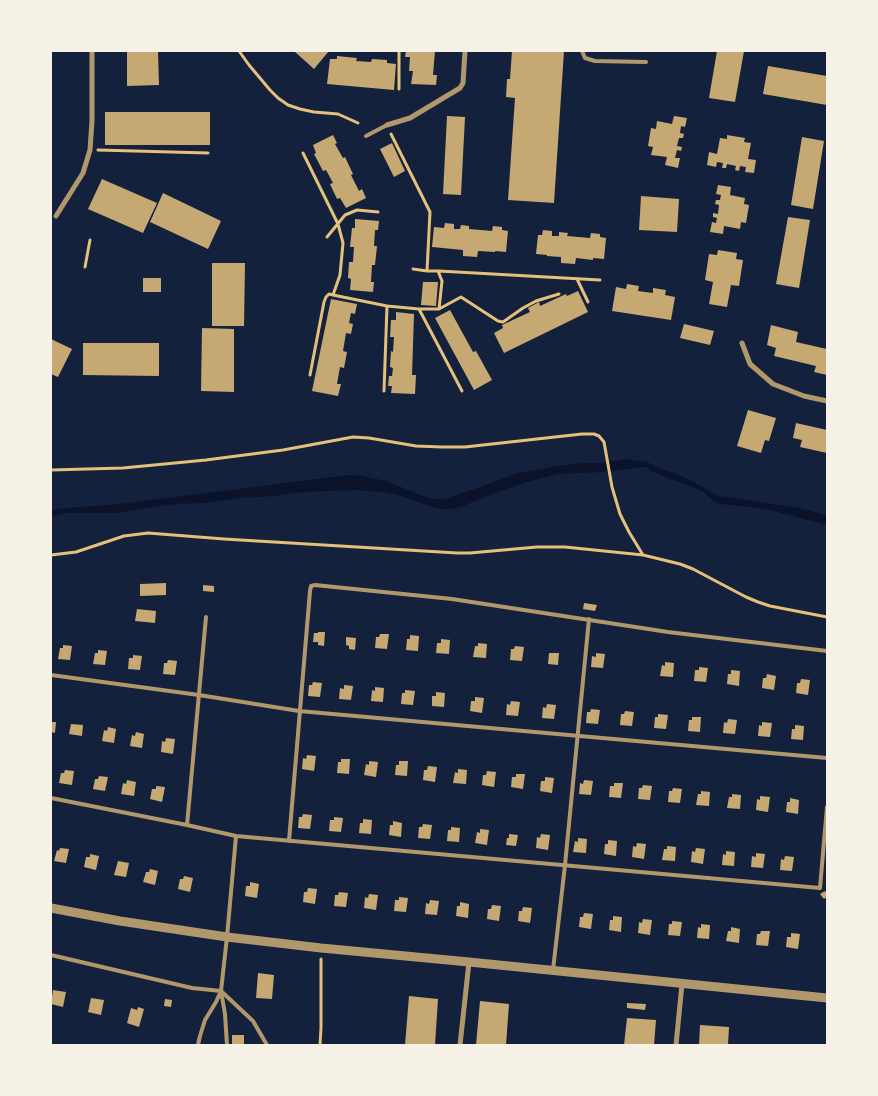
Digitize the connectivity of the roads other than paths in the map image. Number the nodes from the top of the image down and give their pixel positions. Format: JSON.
{"nodes":[{"id":1,"x":92,"y":51,"type":"edge"},
{"id":2,"x":465,"y":51,"type":"edge"},
{"id":3,"x":582,"y":51,"type":"edge"},
{"id":4,"x":646,"y":62,"type":"dead end"},
{"id":5,"x":387,"y":126,"type":"joint"},
{"id":6,"x":366,"y":136,"type":"dead end"},
{"id":7,"x":56,"y":216,"type":"dead end"},
{"id":8,"x":742,"y":343,"type":"dead end"},
{"id":9,"x":827,"y":402,"type":"edge"},
{"id":10,"x":206,"y":617,"type":"dead end"},
{"id":11,"x":589,"y":619,"type":"junction"},
{"id":12,"x":827,"y":652,"type":"edge"},
{"id":13,"x":51,"y":674,"type":"edge"},
{"id":14,"x":199,"y":695,"type":"junction"},
{"id":15,"x":299,"y":711,"type":"junction"},
{"id":16,"x":578,"y":735,"type":"junction"},
{"id":17,"x":827,"y":758,"type":"edge"},
{"id":18,"x":51,"y":798,"type":"edge"},
{"id":19,"x":827,"y":807,"type":"edge"},
{"id":20,"x":187,"y":825,"type":"junction"},
{"id":21,"x":236,"y":836,"type":"junction"},
{"id":22,"x":289,"y":841,"type":"junction"},
{"id":23,"x":565,"y":865,"type":"junction"},
{"id":24,"x":51,"y":908,"type":"edge"},
{"id":25,"x":227,"y":937,"type":"junction"},
{"id":26,"x":51,"y":955,"type":"edge"},
{"id":27,"x":469,"y":962,"type":"junction"},
{"id":28,"x":553,"y":970,"type":"junction"},
{"id":29,"x":682,"y":984,"type":"junction"},
{"id":30,"x":220,"y":991,"type":"junction"},
{"id":31,"x":827,"y":998,"type":"edge"},
{"id":32,"x":198,"y":1045,"type":"edge"},
{"id":33,"x":227,"y":1045,"type":"edge"},
{"id":34,"x":267,"y":1045,"type":"edge"},
{"id":35,"x":460,"y":1045,"type":"edge"},
{"id":36,"x":676,"y":1045,"type":"edge"}],
"edges":[{"from":1,"to":7,"type":"street"},
{"from":2,"to":5,"type":"street"},
{"from":3,"to":4,"type":"lane"},
{"from":5,"to":6,"type":"lane"},
{"from":8,"to":9,"type":"street"},
{"from":10,"to":14,"type":"lane"},
{"from":11,"to":12,"type":"lane"},
{"from":11,"to":15,"type":"lane"},
{"from":11,"to":16,"type":"lane"},
{"from":13,"to":14,"type":"lane"},
{"from":14,"to":15,"type":"lane"},
{"from":14,"to":20,"type":"lane"},
{"from":15,"to":16,"type":"lane"},
{"from":15,"to":22,"type":"lane"},
{"from":16,"to":17,"type":"lane"},
{"from":16,"to":23,"type":"lane"},
{"from":18,"to":20,"type":"lane"},
{"from":19,"to":23,"type":"lane"},
{"from":20,"to":21,"type":"lane"},
{"from":21,"to":22,"type":"lane"},
{"from":21,"to":25,"type":"lane"},
{"from":22,"to":23,"type":"lane"},
{"from":23,"to":28,"type":"lane"},
{"from":24,"to":25,"type":"street"},
{"from":25,"to":27,"type":"street"},
{"from":25,"to":30,"type":"lane"},
{"from":26,"to":30,"type":"lane"},
{"from":27,"to":28,"type":"street"},
{"from":27,"to":35,"type":"street"},
{"from":28,"to":29,"type":"street"},
{"from":29,"to":31,"type":"street"},
{"from":29,"to":36,"type":"street"},
{"from":30,"to":32,"type":"lane"},
{"from":30,"to":33,"type":"lane"},
{"from":30,"to":34,"type":"lane"}]}
